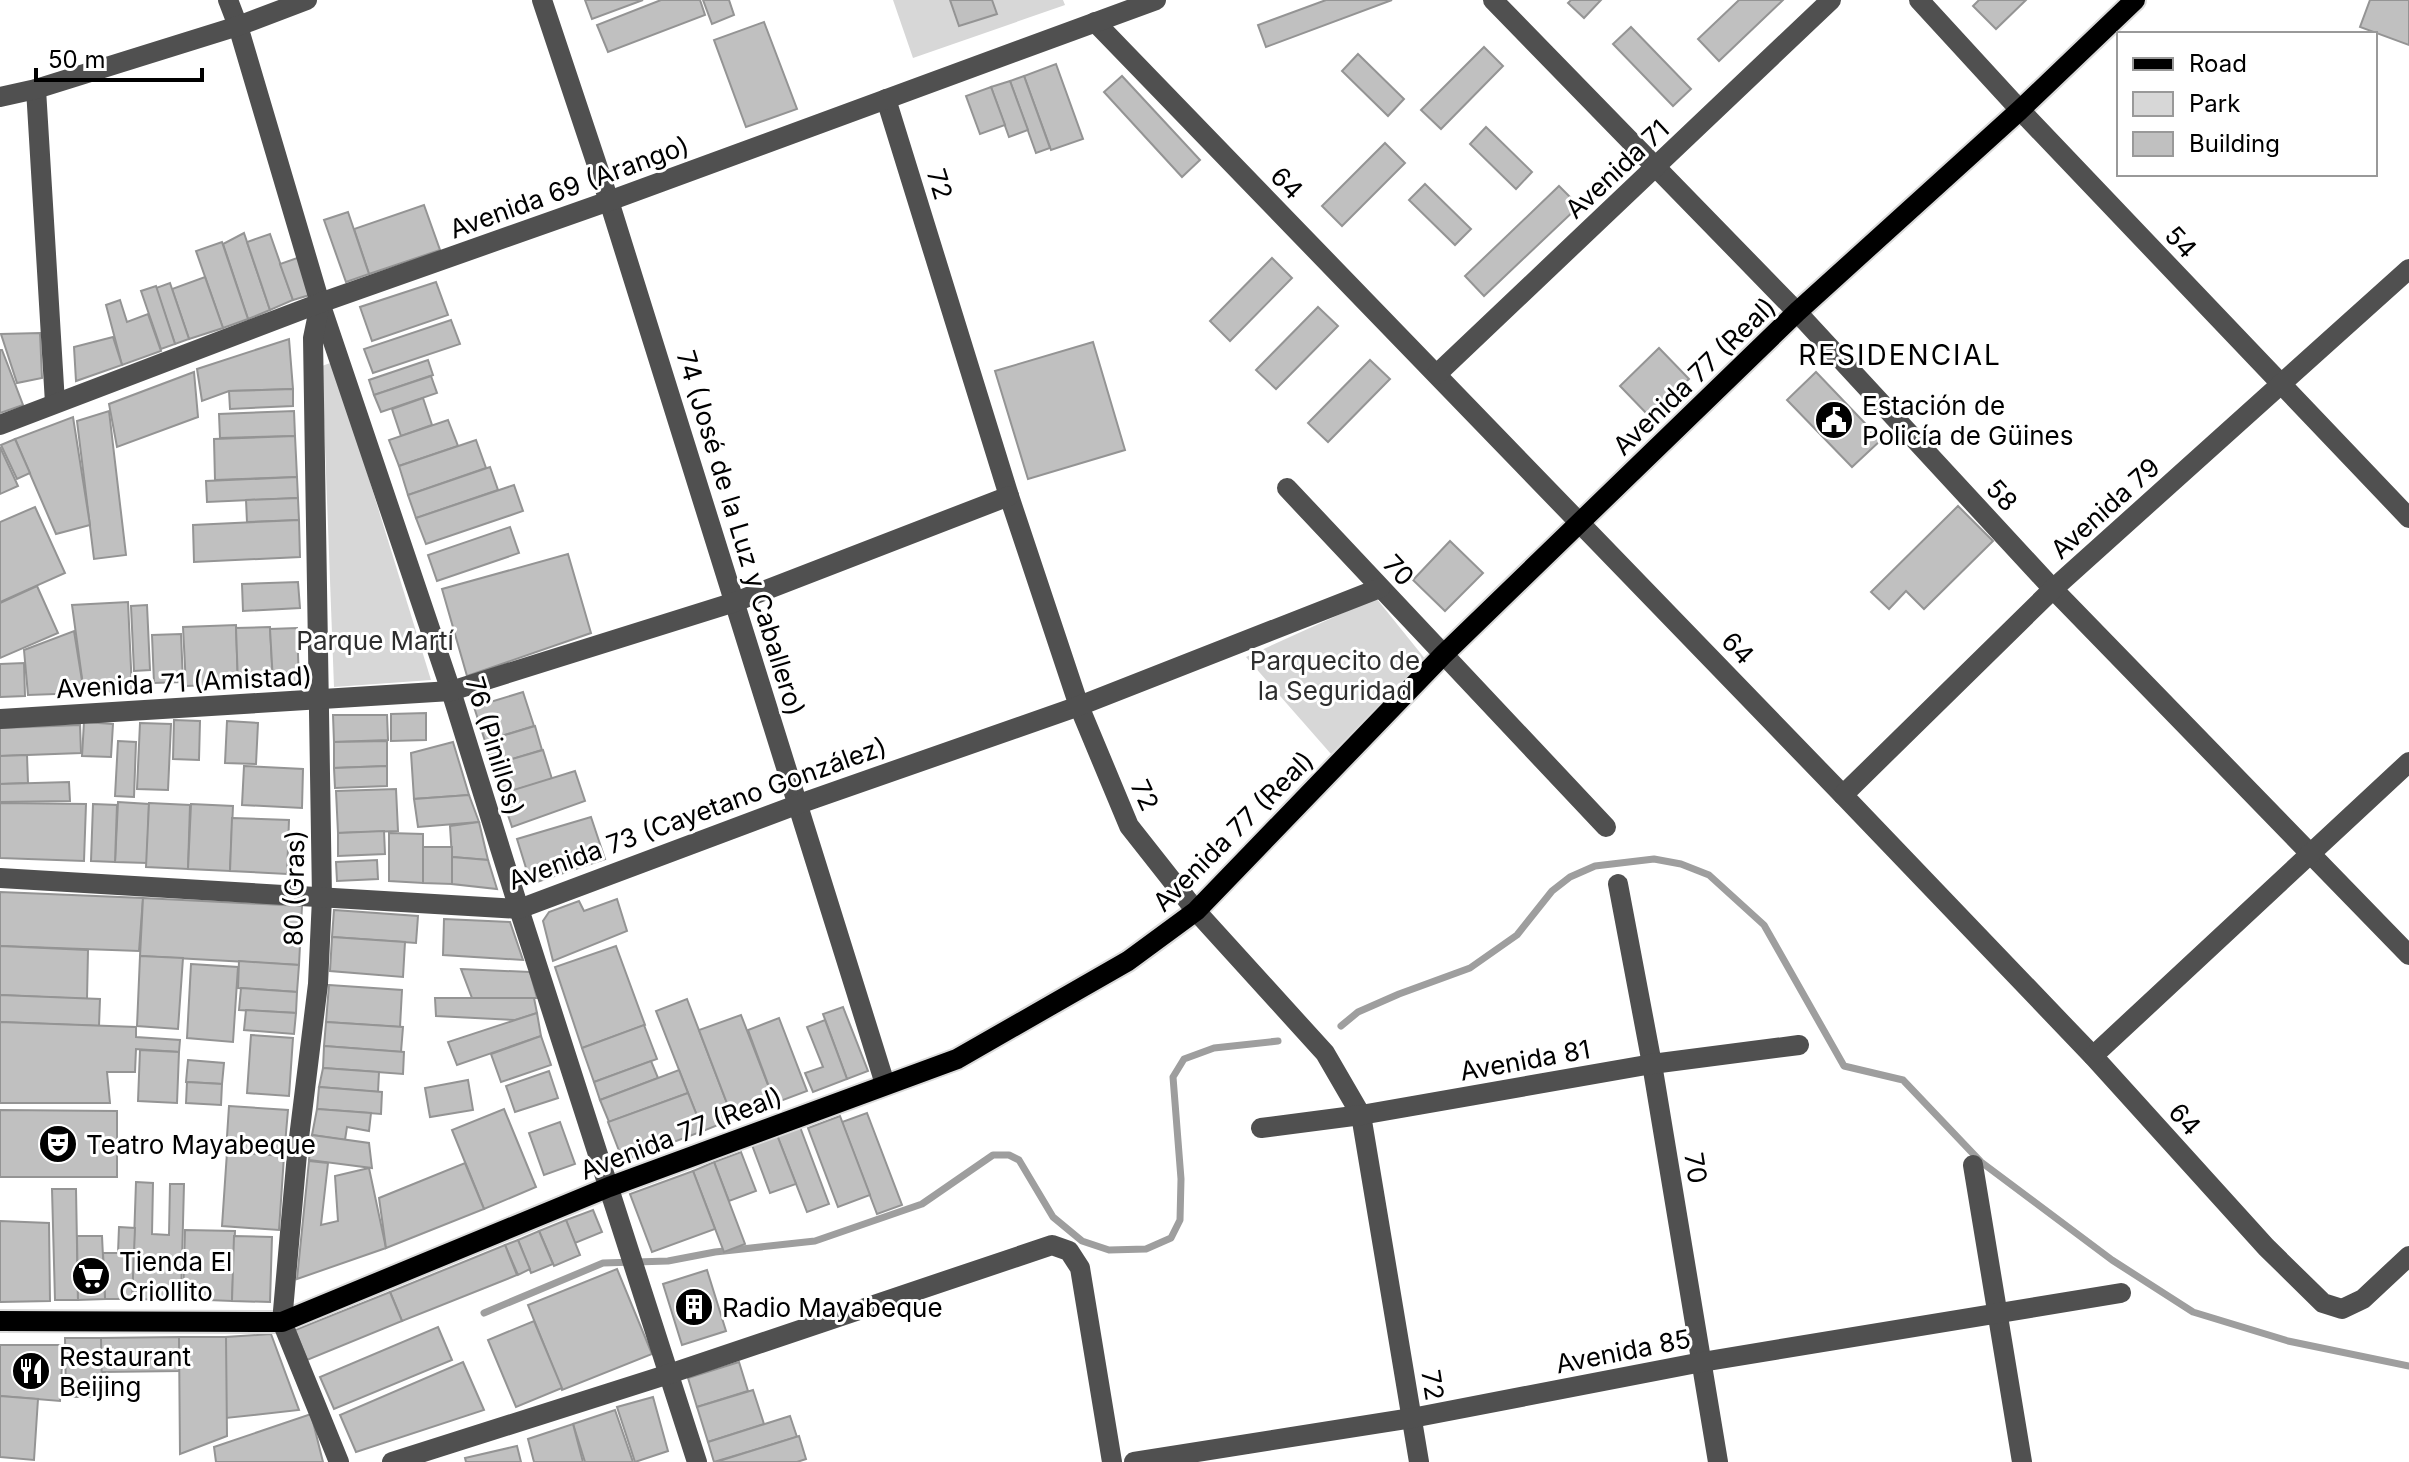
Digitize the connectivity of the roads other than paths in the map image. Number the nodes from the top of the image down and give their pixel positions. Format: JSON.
{"nodes":[{"id":1,"x":228,"y":0,"type":"edge"},
{"id":2,"x":307,"y":0,"type":"edge"},
{"id":3,"x":542,"y":0,"type":"edge"},
{"id":4,"x":1156,"y":0,"type":"edge"},
{"id":5,"x":1493,"y":0,"type":"edge"},
{"id":6,"x":1831,"y":0,"type":"edge"},
{"id":7,"x":1919,"y":0,"type":"edge"},
{"id":8,"x":2125,"y":5,"type":"edge"},
{"id":9,"x":1095,"y":22,"type":"junction"},
{"id":10,"x":238,"y":26,"type":"junction"},
{"id":11,"x":36,"y":89,"type":"junction"},
{"id":12,"x":0,"y":97,"type":"edge"},
{"id":13,"x":886,"y":99,"type":"junction"},
{"id":14,"x":2020,"y":110,"type":"junction"},
{"id":15,"x":1657,"y":167,"type":"junction"},
{"id":16,"x":609,"y":201,"type":"junction"},
{"id":17,"x":2409,"y":269,"type":"edge"},
{"id":18,"x":320,"y":303,"type":"junction"},
{"id":19,"x":1797,"y":312,"type":"junction"},
{"id":20,"x":1437,"y":374,"type":"junction"},
{"id":21,"x":2281,"y":385,"type":"junction"},
{"id":22,"x":55,"y":403,"type":"junction"},
{"id":23,"x":0,"y":425,"type":"edge"},
{"id":24,"x":1287,"y":488,"type":"dead end"},
{"id":25,"x":1009,"y":496,"type":"junction"},
{"id":26,"x":2409,"y":518,"type":"edge"},
{"id":27,"x":1580,"y":522,"type":"junction"},
{"id":28,"x":1380,"y":588,"type":"junction"},
{"id":29,"x":2053,"y":589,"type":"junction"},
{"id":30,"x":735,"y":602,"type":"junction"},
{"id":31,"x":1443,"y":655,"type":"junction"},
{"id":32,"x":451,"y":691,"type":"junction"},
{"id":33,"x":319,"y":701,"type":"junction"},
{"id":34,"x":1079,"y":706,"type":"junction"},
{"id":35,"x":0,"y":719,"type":"edge"},
{"id":36,"x":2409,"y":762,"type":"edge"},
{"id":37,"x":1843,"y":795,"type":"junction"},
{"id":38,"x":799,"y":804,"type":"junction"},
{"id":39,"x":1606,"y":827,"type":"dead end"},
{"id":40,"x":2309,"y":854,"type":"junction"},
{"id":41,"x":0,"y":878,"type":"edge"},
{"id":42,"x":1618,"y":884,"type":"dead end"},
{"id":43,"x":322,"y":898,"type":"junction"},
{"id":44,"x":519,"y":909,"type":"junction"},
{"id":45,"x":1196,"y":911,"type":"junction"},
{"id":46,"x":2409,"y":955,"type":"edge"},
{"id":47,"x":1799,"y":1045,"type":"dead end"},
{"id":48,"x":2093,"y":1056,"type":"junction"},
{"id":49,"x":1652,"y":1064,"type":"junction"},
{"id":50,"x":885,"y":1084,"type":"junction"},
{"id":51,"x":1361,"y":1115,"type":"junction"},
{"id":52,"x":1261,"y":1128,"type":"dead end"},
{"id":53,"x":1973,"y":1165,"type":"dead end"},
{"id":54,"x":609,"y":1187,"type":"junction"},
{"id":55,"x":2409,"y":1256,"type":"edge"},
{"id":56,"x":2121,"y":1293,"type":"dead end"},
{"id":57,"x":1997,"y":1315,"type":"junction"},
{"id":58,"x":0,"y":1321,"type":"edge"},
{"id":59,"x":282,"y":1322,"type":"junction"},
{"id":60,"x":1702,"y":1362,"type":"junction"},
{"id":61,"x":669,"y":1374,"type":"junction"},
{"id":62,"x":1412,"y":1418,"type":"junction"},
{"id":63,"x":339,"y":1462,"type":"edge"},
{"id":64,"x":392,"y":1462,"type":"edge"},
{"id":65,"x":697,"y":1462,"type":"edge"},
{"id":66,"x":1112,"y":1462,"type":"edge"},
{"id":67,"x":1134,"y":1462,"type":"edge"},
{"id":68,"x":1419,"y":1462,"type":"edge"},
{"id":69,"x":1718,"y":1462,"type":"edge"},
{"id":70,"x":2022,"y":1462,"type":"edge"}],
"edges":[{"from":1,"to":10,"type":"street","name":"76 (Pinillos)"},
{"from":2,"to":10,"type":"street"},
{"from":3,"to":16,"type":"street","name":"74 (José de la Luz y Caballero)"},
{"from":4,"to":9,"type":"street","name":"Avenida 69 (Arango)"},
{"from":5,"to":15,"type":"street","name":"58"},
{"from":6,"to":15,"type":"street","name":"Avenida 71"},
{"from":7,"to":14,"type":"street","name":"54"},
{"from":8,"to":14,"type":"main road","name":"Avenida 77 (Real)"},
{"from":9,"to":13,"type":"street","name":"Avenida 69 (Arango)"},
{"from":9,"to":20,"type":"street","name":"64"},
{"from":10,"to":11,"type":"street"},
{"from":10,"to":18,"type":"street","name":"76 (Pinillos)"},
{"from":11,"to":12,"type":"street"},
{"from":11,"to":22,"type":"street"},
{"from":13,"to":16,"type":"street","name":"Avenida 69 (Arango)"},
{"from":13,"to":25,"type":"street","name":"72"},
{"from":14,"to":19,"type":"main road","name":"Avenida 77 (Real)"},
{"from":14,"to":21,"type":"street","name":"54"},
{"from":15,"to":19,"type":"street","name":"58"},
{"from":15,"to":20,"type":"street","name":"Avenida 71"},
{"from":16,"to":18,"type":"street","name":"Avenida 69 (Arango)"},
{"from":16,"to":30,"type":"street","name":"74 (José de la Luz y Caballero)"},
{"from":17,"to":21,"type":"street","name":"Avenida 79"},
{"from":18,"to":22,"type":"street","name":"Avenida 69 (Arango)"},
{"from":18,"to":32,"type":"street","name":"76 (Pinillos)"},
{"from":18,"to":33,"type":"street","name":"80 (Gras)"},
{"from":19,"to":27,"type":"main road","name":"Avenida 77 (Real)"},
{"from":19,"to":29,"type":"street","name":"58"},
{"from":20,"to":27,"type":"street","name":"64"},
{"from":21,"to":26,"type":"street","name":"54"},
{"from":21,"to":29,"type":"street","name":"Avenida 79"},
{"from":22,"to":23,"type":"street","name":"Avenida 69 (Arango)"},
{"from":24,"to":28,"type":"street","name":"70"},
{"from":25,"to":30,"type":"street","name":"Avenida 71 (Amistad)"},
{"from":25,"to":34,"type":"street","name":"72"},
{"from":27,"to":31,"type":"main road","name":"Avenida 77 (Real)"},
{"from":27,"to":37,"type":"street","name":"64"},
{"from":28,"to":31,"type":"street","name":"70"},
{"from":28,"to":34,"type":"street","name":"Avenida 73 (Cayetano González)"},
{"from":29,"to":37,"type":"street","name":"Avenida 79"},
{"from":29,"to":40,"type":"street","name":"58"},
{"from":30,"to":32,"type":"street","name":"Avenida 71 (Amistad)"},
{"from":30,"to":38,"type":"street","name":"74 (José de la Luz y Caballero)"},
{"from":31,"to":39,"type":"street","name":"70"},
{"from":31,"to":45,"type":"main road","name":"Avenida 77 (Real)"},
{"from":32,"to":33,"type":"street","name":"Avenida 71 (Amistad)"},
{"from":32,"to":44,"type":"street","name":"76 (Pinillos)"},
{"from":33,"to":35,"type":"street","name":"Avenida 71 (Amistad)"},
{"from":33,"to":43,"type":"street","name":"80 (Gras)"},
{"from":34,"to":38,"type":"street","name":"Avenida 73 (Cayetano González)"},
{"from":34,"to":45,"type":"street","name":"72"},
{"from":36,"to":40,"type":"street"},
{"from":37,"to":48,"type":"street","name":"64"},
{"from":38,"to":44,"type":"street","name":"Avenida 73 (Cayetano González)"},
{"from":38,"to":50,"type":"street","name":"74 (José de la Luz y Caballero)"},
{"from":40,"to":46,"type":"street","name":"58"},
{"from":40,"to":48,"type":"street"},
{"from":41,"to":43,"type":"street","name":"Avenida 73 (Cayetano González)"},
{"from":42,"to":49,"type":"street","name":"70"},
{"from":43,"to":44,"type":"street","name":"Avenida 73 (Cayetano González)"},
{"from":43,"to":59,"type":"street","name":"80 (Gras)"},
{"from":44,"to":54,"type":"street","name":"76 (Pinillos)"},
{"from":45,"to":50,"type":"main road","name":"Avenida 77 (Real)"},
{"from":45,"to":51,"type":"street","name":"72"},
{"from":47,"to":49,"type":"street","name":"Avenida 81"},
{"from":48,"to":55,"type":"street","name":"64"},
{"from":49,"to":51,"type":"street","name":"Avenida 81"},
{"from":49,"to":60,"type":"street","name":"70"},
{"from":50,"to":54,"type":"main road","name":"Avenida 77 (Real)"},
{"from":51,"to":52,"type":"street","name":"Avenida 81"},
{"from":51,"to":62,"type":"street","name":"72"},
{"from":53,"to":57,"type":"street"},
{"from":54,"to":59,"type":"main road","name":"Avenida 77 (Real)"},
{"from":54,"to":61,"type":"street","name":"76 (Pinillos)"},
{"from":56,"to":57,"type":"street","name":"Avenida 85"},
{"from":57,"to":60,"type":"street","name":"Avenida 85"},
{"from":57,"to":70,"type":"street"},
{"from":58,"to":59,"type":"main road","name":"Avenida 77 (Real)"},
{"from":59,"to":63,"type":"street","name":"80 (Gras)"},
{"from":60,"to":62,"type":"street","name":"Avenida 85"},
{"from":60,"to":69,"type":"street","name":"70"},
{"from":61,"to":64,"type":"street"},
{"from":61,"to":65,"type":"street","name":"76 (Pinillos)"},
{"from":61,"to":66,"type":"street"},
{"from":62,"to":67,"type":"street","name":"Avenida 85"},
{"from":62,"to":68,"type":"street","name":"72"}]}
